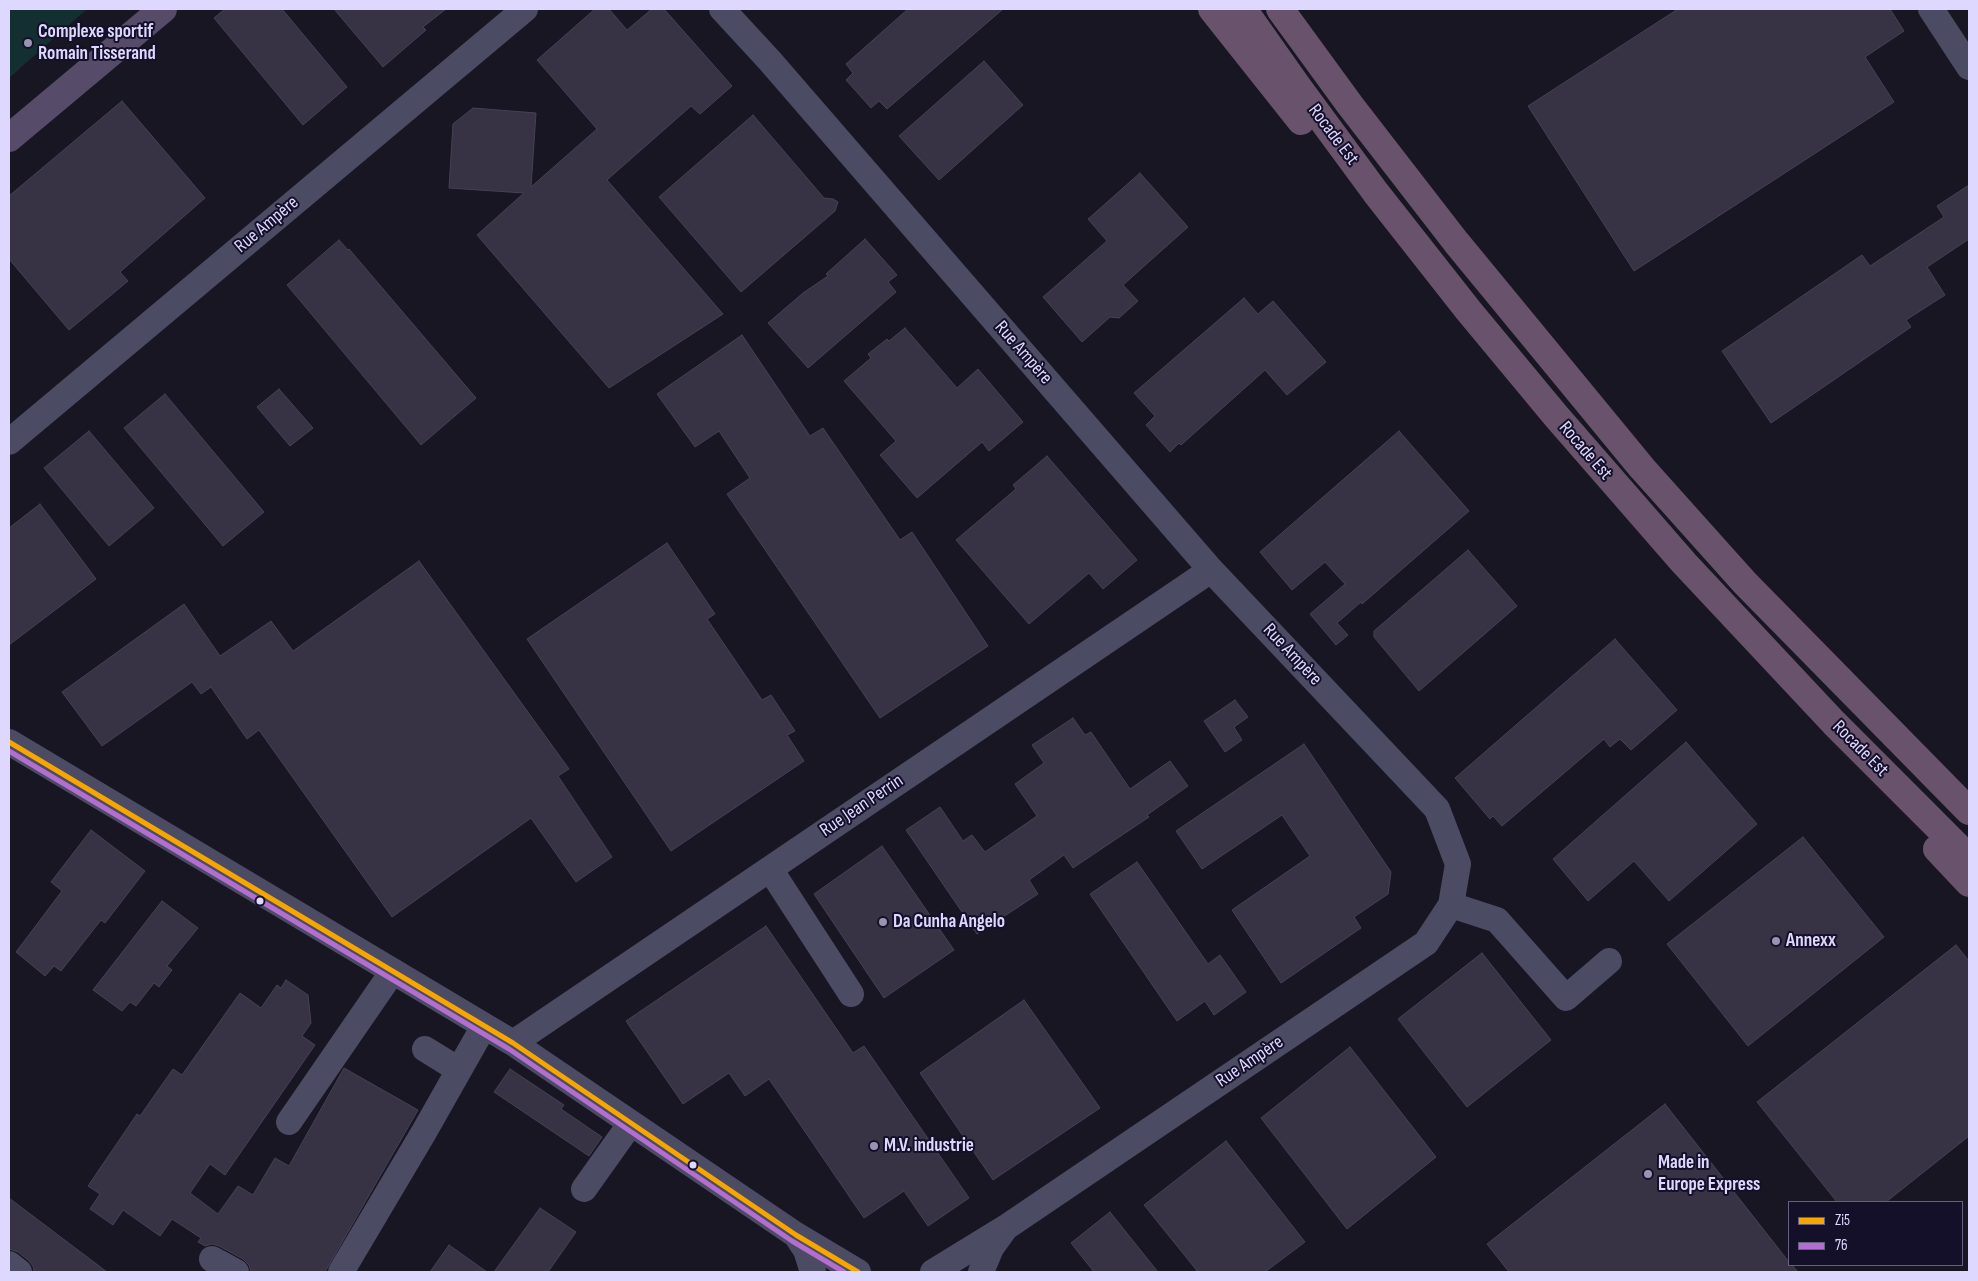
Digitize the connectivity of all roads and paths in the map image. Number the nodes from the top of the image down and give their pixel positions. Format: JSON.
{"nodes":[{"id":1,"x":163,"y":9,"type":"edge"},
{"id":2,"x":525,"y":9,"type":"edge"},
{"id":3,"x":722,"y":9,"type":"edge"},
{"id":4,"x":1212,"y":9,"type":"edge"},
{"id":5,"x":1243,"y":9,"type":"edge"},
{"id":6,"x":1280,"y":9,"type":"edge"},
{"id":7,"x":1302,"y":9,"type":"edge"},
{"id":8,"x":1931,"y":9,"type":"edge"},
{"id":9,"x":1969,"y":67,"type":"edge"},
{"id":10,"x":1350,"y":105,"type":"junction"},
{"id":11,"x":9,"y":138,"type":"edge"},
{"id":12,"x":1376,"y":193,"type":"junction"},
{"id":13,"x":9,"y":442,"type":"edge"},
{"id":14,"x":1211,"y":570,"type":"junction"},
{"id":15,"x":1895,"y":737,"type":"junction"},
{"id":16,"x":9,"y":742,"type":"edge"},
{"id":17,"x":1969,"y":784,"type":"edge"},
{"id":18,"x":1911,"y":800,"type":"junction"},
{"id":19,"x":1969,"y":811,"type":"edge"},
{"id":20,"x":1969,"y":858,"type":"edge"},
{"id":21,"x":770,"y":869,"type":"junction"},
{"id":22,"x":1969,"y":883,"type":"edge"},
{"id":23,"x":1451,"y":905,"type":"junction"},
{"id":24,"x":1609,"y":961,"type":"dead end"},
{"id":25,"x":393,"y":971,"type":"junction"},
{"id":26,"x":851,"y":994,"type":"dead end"},
{"id":27,"x":484,"y":1026,"type":"junction"},
{"id":28,"x":512,"y":1043,"type":"junction"},
{"id":29,"x":425,"y":1049,"type":"dead end"},
{"id":30,"x":460,"y":1070,"type":"junction"},
{"id":31,"x":289,"y":1122,"type":"dead end"},
{"id":32,"x":631,"y":1123,"type":"junction"},
{"id":33,"x":584,"y":1190,"type":"dead end"},
{"id":34,"x":1008,"y":1226,"type":"junction"},
{"id":35,"x":796,"y":1234,"type":"junction"},
{"id":36,"x":212,"y":1259,"type":"dead end"},
{"id":37,"x":9,"y":1264,"type":"edge"},
{"id":38,"x":19,"y":1272,"type":"edge"},
{"id":39,"x":236,"y":1272,"type":"edge"},
{"id":40,"x":341,"y":1272,"type":"edge"},
{"id":41,"x":813,"y":1272,"type":"edge"},
{"id":42,"x":858,"y":1272,"type":"edge"},
{"id":43,"x":933,"y":1272,"type":"edge"},
{"id":44,"x":981,"y":1272,"type":"edge"}],
"edges":[{"from":1,"to":11,"type":"main road"},
{"from":2,"to":13,"type":"street","name":"Rue Ampère"},
{"from":3,"to":14,"type":"street","name":"Rue Ampère"},
{"from":4,"to":12,"type":"highway"},
{"from":5,"to":12,"type":"highway","name":"Rocade Est"},
{"from":6,"to":10,"type":"highway","name":"Rocade Est"},
{"from":7,"to":10,"type":"highway"},
{"from":8,"to":9,"type":"street"},
{"from":10,"to":15,"type":"highway","name":"Rocade Est"},
{"from":12,"to":18,"type":"highway","name":"Rocade Est"},
{"from":14,"to":21,"type":"street","name":"Rue Jean Perrin"},
{"from":14,"to":23,"type":"street","name":"Rue Ampère"},
{"from":15,"to":17,"type":"highway"},
{"from":15,"to":19,"type":"highway","name":"Rocade Est"},
{"from":16,"to":25,"type":"street"},
{"from":18,"to":20,"type":"highway","name":"Rocade Est"},
{"from":18,"to":22,"type":"highway"},
{"from":21,"to":26,"type":"street"},
{"from":21,"to":28,"type":"street","name":"Rue Jean Perrin"},
{"from":23,"to":24,"type":"street"},
{"from":23,"to":34,"type":"street","name":"Rue Ampère"},
{"from":25,"to":27,"type":"street"},
{"from":25,"to":31,"type":"street"},
{"from":27,"to":28,"type":"street"},
{"from":27,"to":30,"type":"street"},
{"from":28,"to":32,"type":"street"},
{"from":29,"to":30,"type":"street"},
{"from":30,"to":40,"type":"street"},
{"from":32,"to":33,"type":"street"},
{"from":32,"to":35,"type":"street"},
{"from":34,"to":43,"type":"street","name":"Rue Ampère"},
{"from":34,"to":44,"type":"street","name":"Rue Ampère"},
{"from":35,"to":41,"type":"street"},
{"from":35,"to":42,"type":"street"},
{"from":36,"to":39,"type":"street"},
{"from":37,"to":38,"type":"street"}]}
